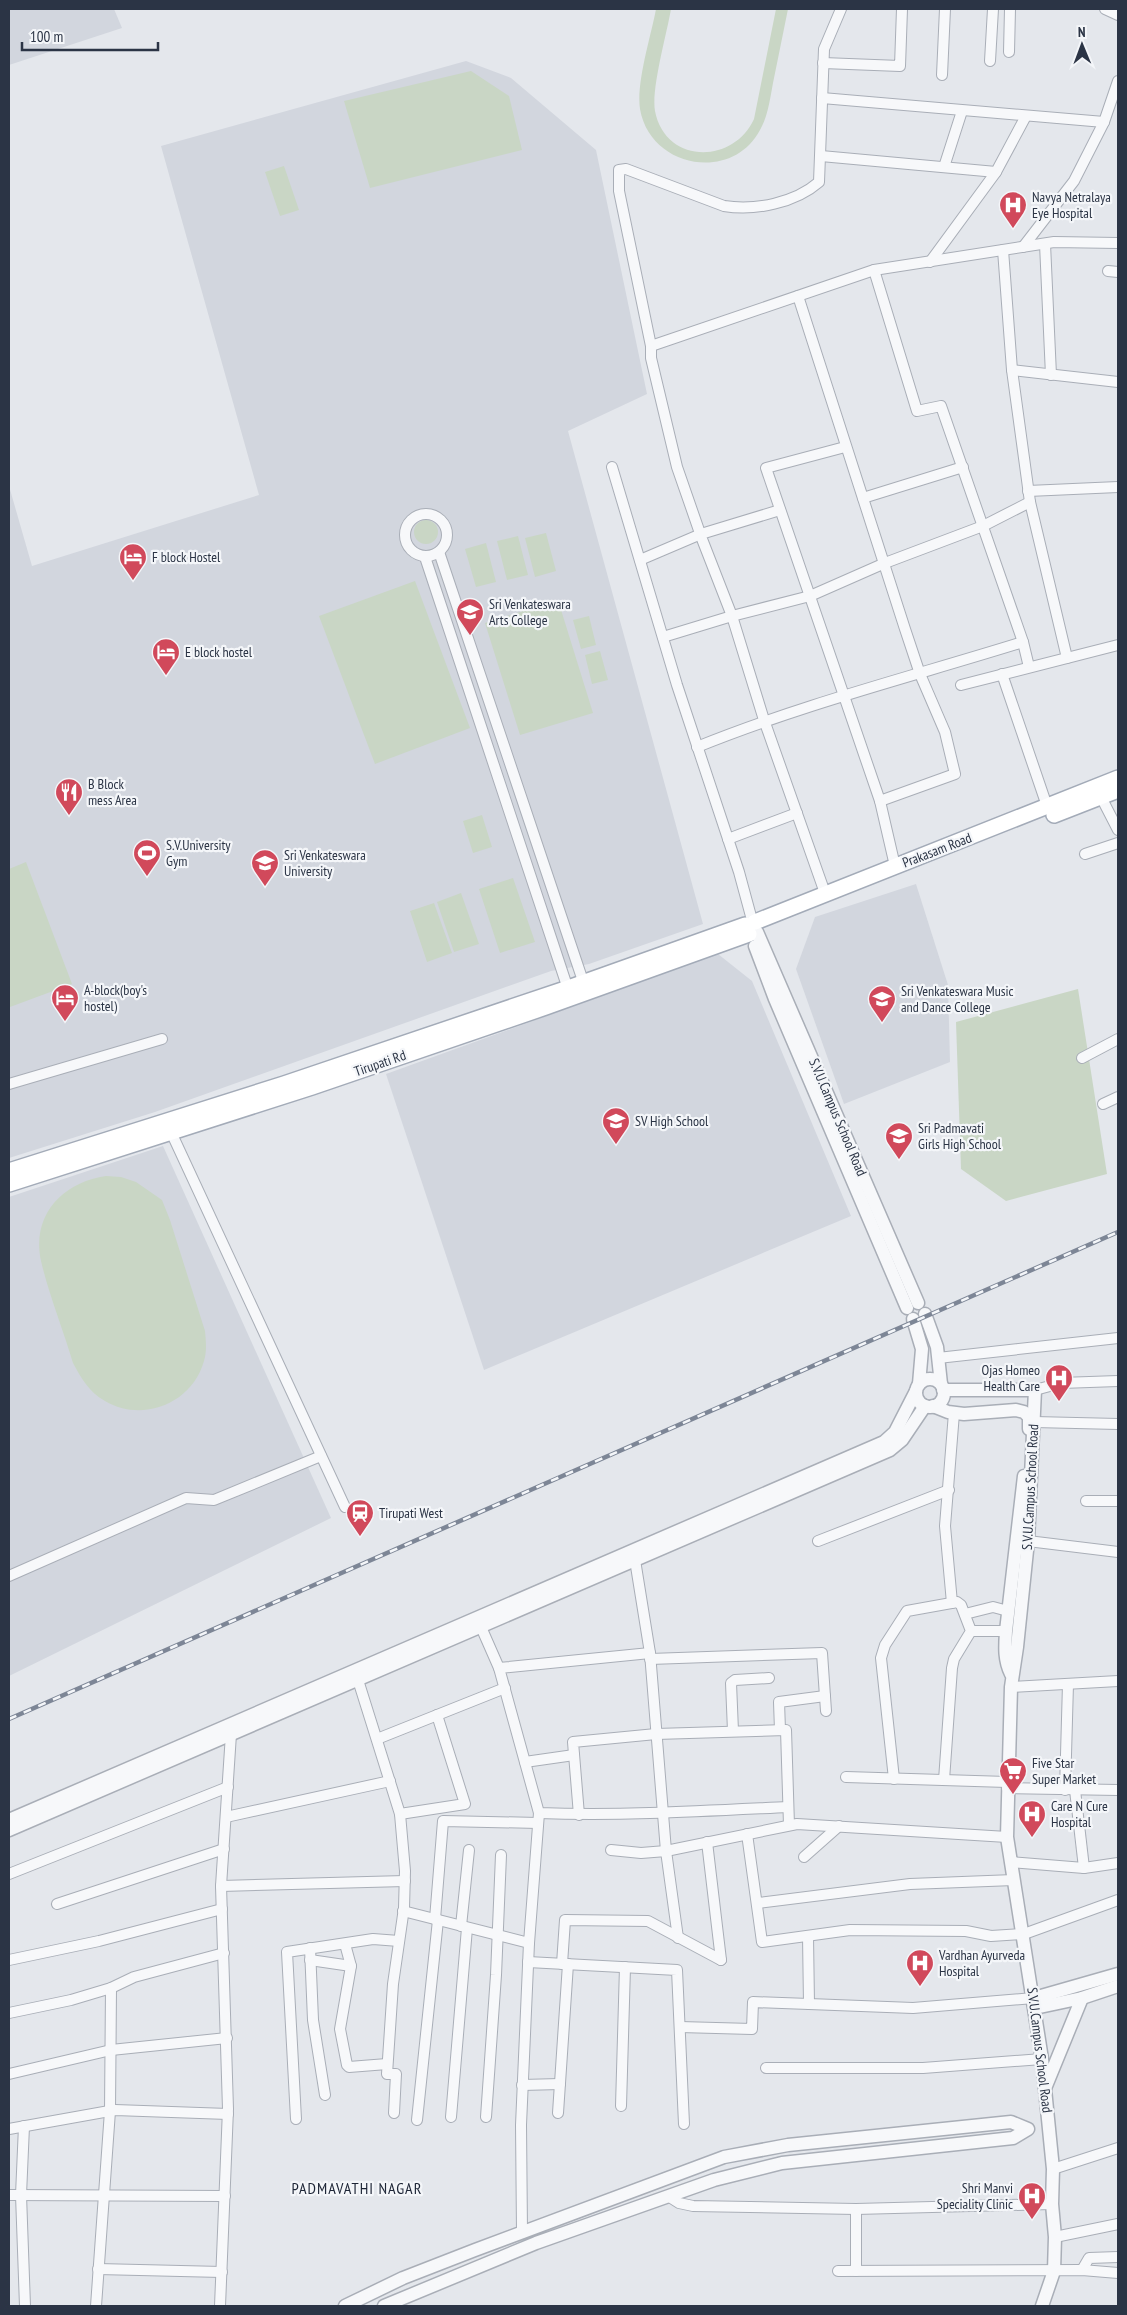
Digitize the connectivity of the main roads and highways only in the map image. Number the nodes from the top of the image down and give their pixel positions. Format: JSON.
{"nodes":[{"id":1,"x":1118,"y":778,"type":"edge"},
{"id":2,"x":1118,"y":790,"type":"edge"},
{"id":3,"x":752,"y":928,"type":"junction"},
{"id":4,"x":585,"y":987,"type":"junction"},
{"id":5,"x":285,"y":1089,"type":"junction"},
{"id":6,"x":9,"y":1171,"type":"edge"},
{"id":7,"x":9,"y":1184,"type":"edge"}],
"edges":[{"from":1,"to":3,"type":"main road","name":"Prakasam Road"},
{"from":2,"to":3,"type":"main road","name":"Prakasam Road"},
{"from":3,"to":4,"type":"main road","name":"Tirupati Rd"},
{"from":3,"to":4,"type":"main road","name":"Tirupati Rd"},
{"from":4,"to":5,"type":"main road","name":"Tirupati Rd"},
{"from":5,"to":6,"type":"main road","name":"Tirupati Rd"},
{"from":5,"to":7,"type":"main road","name":"Tirupati Rd"}]}
